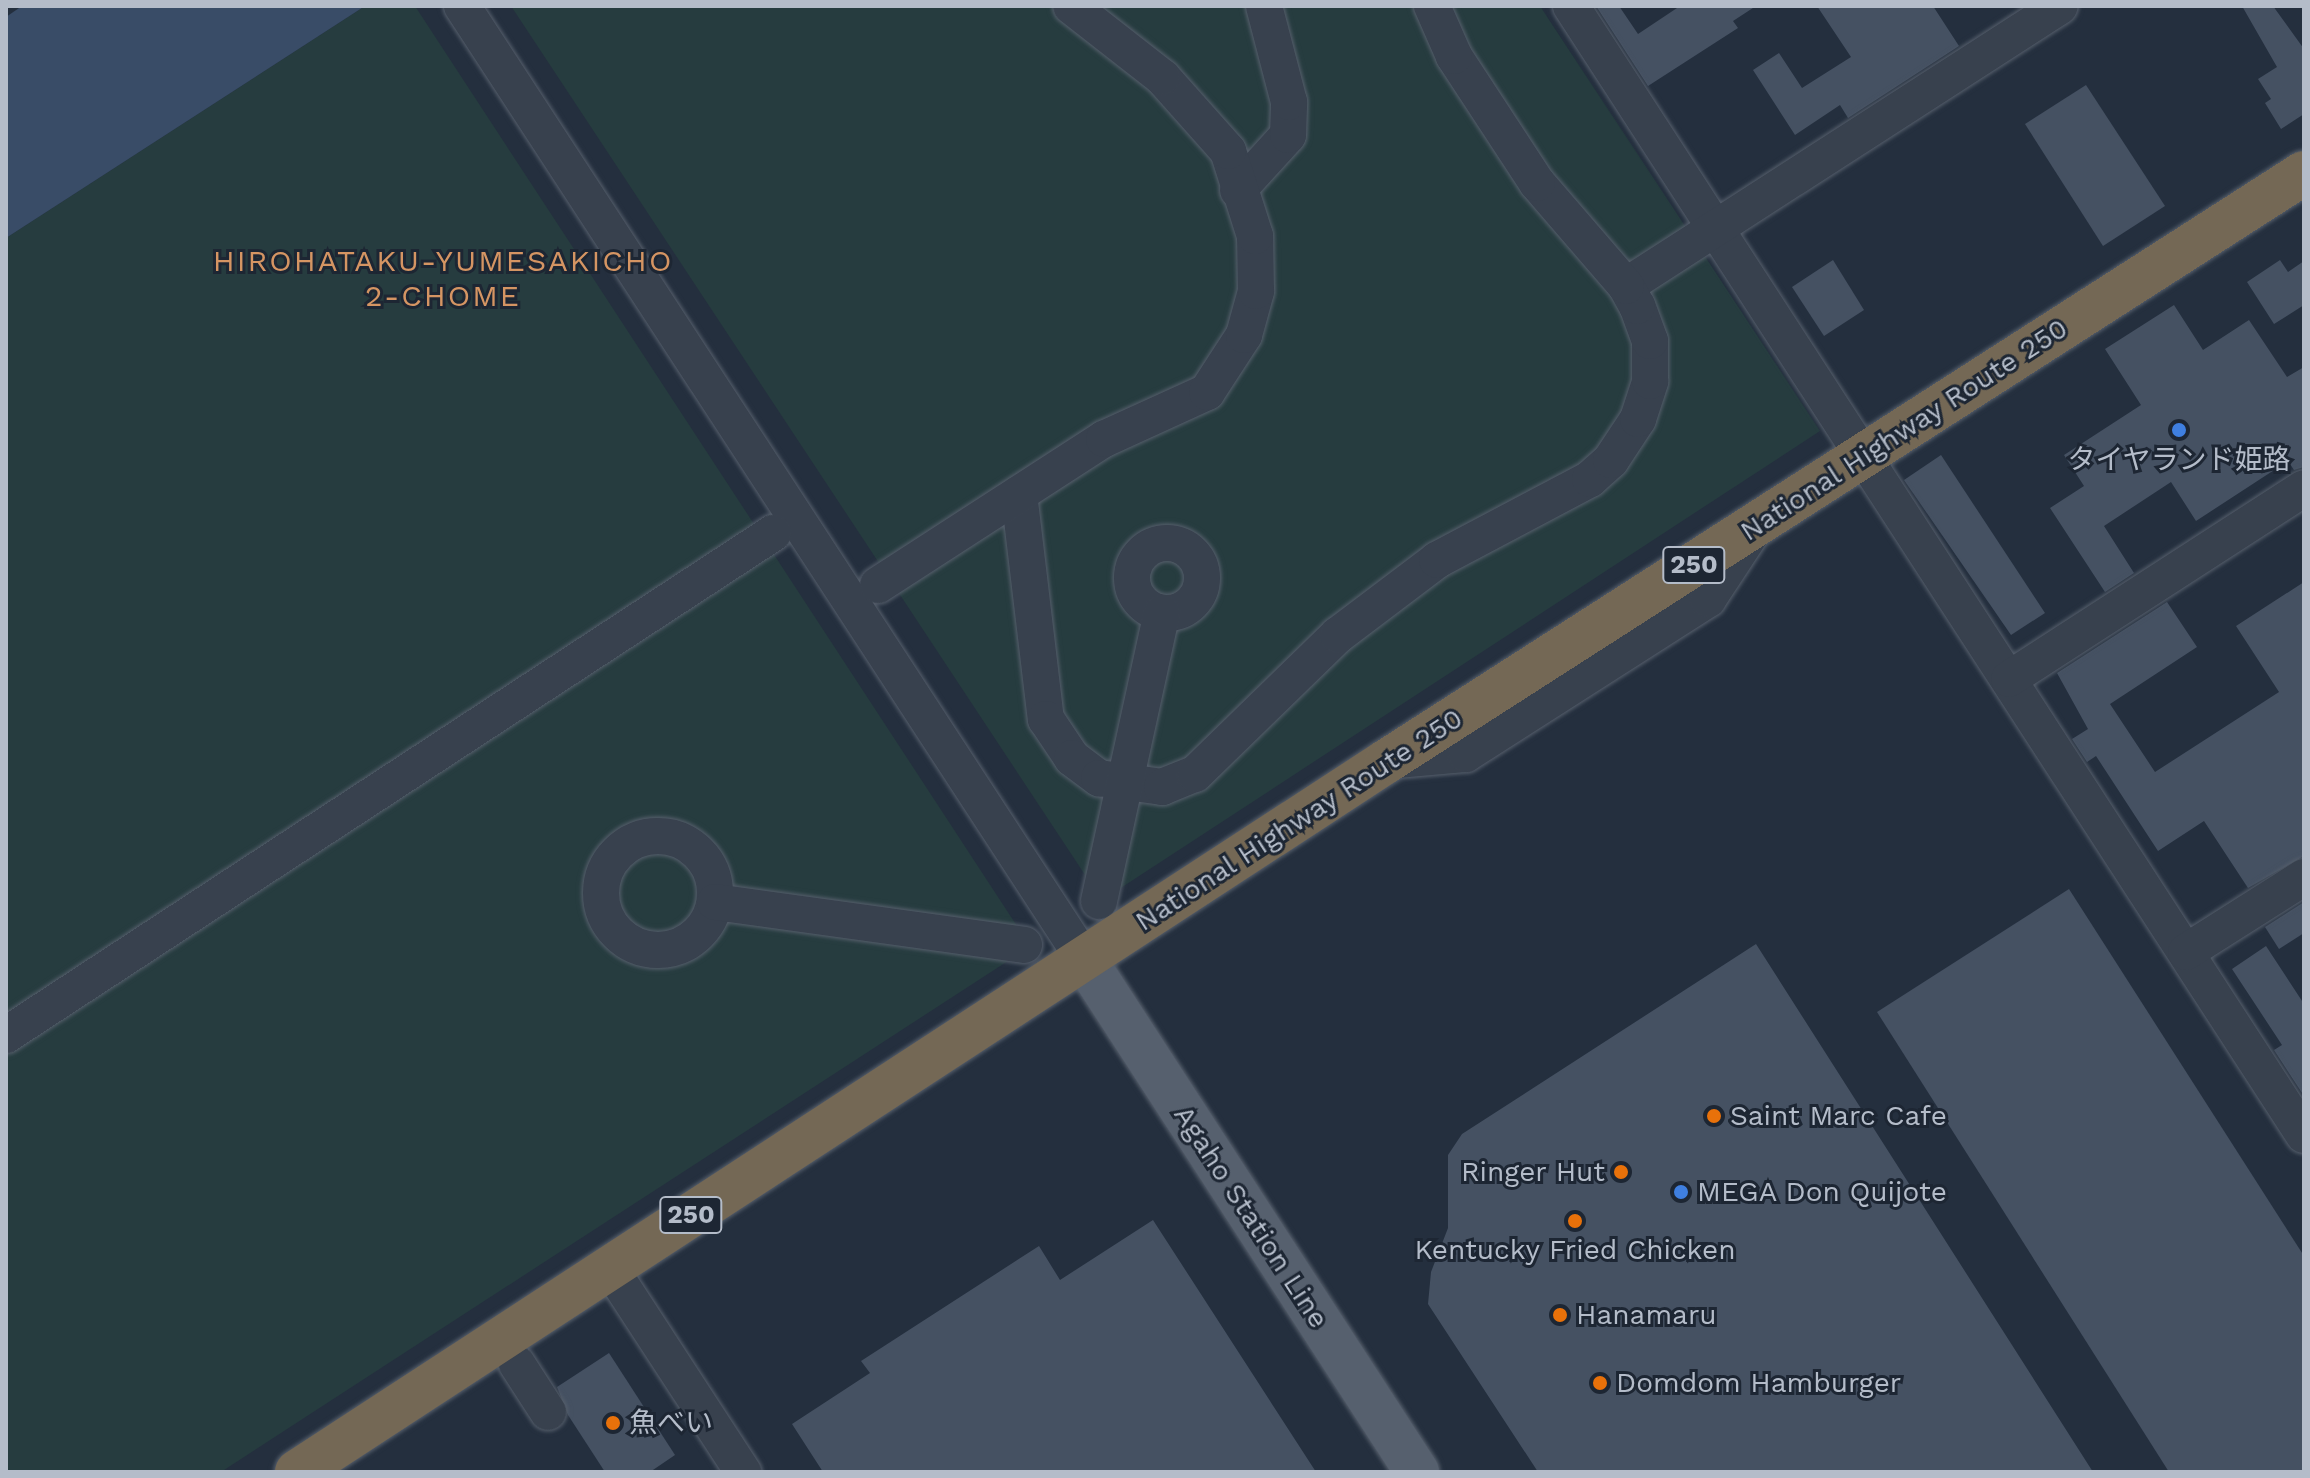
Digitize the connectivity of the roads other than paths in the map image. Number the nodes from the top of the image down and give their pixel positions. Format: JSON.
{"nodes":[{"id":1,"x":462,"y":6,"type":"edge"},
{"id":2,"x":1071,"y":6,"type":"edge"},
{"id":3,"x":1264,"y":6,"type":"edge"},
{"id":4,"x":1432,"y":6,"type":"edge"},
{"id":5,"x":1571,"y":6,"type":"edge"},
{"id":6,"x":2060,"y":6,"type":"edge"},
{"id":7,"x":2304,"y":173,"type":"edge"},
{"id":8,"x":1238,"y":190,"type":"junction"},
{"id":9,"x":1716,"y":227,"type":"junction"},
{"id":10,"x":1626,"y":286,"type":"junction"},
{"id":11,"x":1864,"y":456,"type":"junction"},
{"id":12,"x":2304,"y":488,"type":"edge"},
{"id":13,"x":1019,"y":494,"type":"junction"},
{"id":14,"x":773,"y":533,"type":"dead end"},
{"id":15,"x":878,"y":585,"type":"dead end"},
{"id":16,"x":1162,"y":613,"type":"dead end"},
{"id":17,"x":2009,"y":679,"type":"junction"},
{"id":18,"x":1124,"y":786,"type":"junction"},
{"id":19,"x":2304,"y":877,"type":"edge"},
{"id":20,"x":1099,"y":901,"type":"dead end"},
{"id":21,"x":715,"y":902,"type":"dead end"},
{"id":22,"x":1024,"y":945,"type":"dead end"},
{"id":23,"x":2186,"y":952,"type":"junction"},
{"id":24,"x":1086,"y":962,"type":"junction"},
{"id":25,"x":6,"y":1035,"type":"edge"},
{"id":26,"x":2298,"y":1112,"type":"edge"},
{"id":27,"x":610,"y":1268,"type":"junction"},
{"id":28,"x":517,"y":1364,"type":"dead end"},
{"id":29,"x":548,"y":1412,"type":"dead end"},
{"id":30,"x":297,"y":1472,"type":"edge"},
{"id":31,"x":743,"y":1472,"type":"edge"},
{"id":32,"x":1417,"y":1472,"type":"edge"}],
"edges":[{"from":1,"to":24,"type":"street"},
{"from":2,"to":8,"type":"street"},
{"from":3,"to":8,"type":"street"},
{"from":4,"to":10,"type":"street"},
{"from":5,"to":9,"type":"street"},
{"from":6,"to":9,"type":"street"},
{"from":7,"to":11,"type":"highway","name":"National Highway Route 250","number":"250"},
{"from":8,"to":13,"type":"street"},
{"from":9,"to":10,"type":"street"},
{"from":9,"to":11,"type":"street"},
{"from":10,"to":18,"type":"street"},
{"from":11,"to":17,"type":"street"},
{"from":11,"to":24,"type":"highway","name":"National Highway Route 250","number":"250"},
{"from":12,"to":17,"type":"street"},
{"from":13,"to":15,"type":"street"},
{"from":13,"to":18,"type":"street"},
{"from":14,"to":25,"type":"street"},
{"from":16,"to":18,"type":"street"},
{"from":17,"to":23,"type":"street"},
{"from":18,"to":20,"type":"street"},
{"from":19,"to":23,"type":"street"},
{"from":21,"to":22,"type":"street"},
{"from":23,"to":26,"type":"street"},
{"from":24,"to":27,"type":"highway","name":"National Highway Route 250","number":"250"},
{"from":24,"to":32,"type":"main road","name":"Agaho Station Line"},
{"from":27,"to":30,"type":"highway","name":"National Highway Route 250","number":"250"},
{"from":27,"to":31,"type":"street"},
{"from":28,"to":29,"type":"street"}]}
